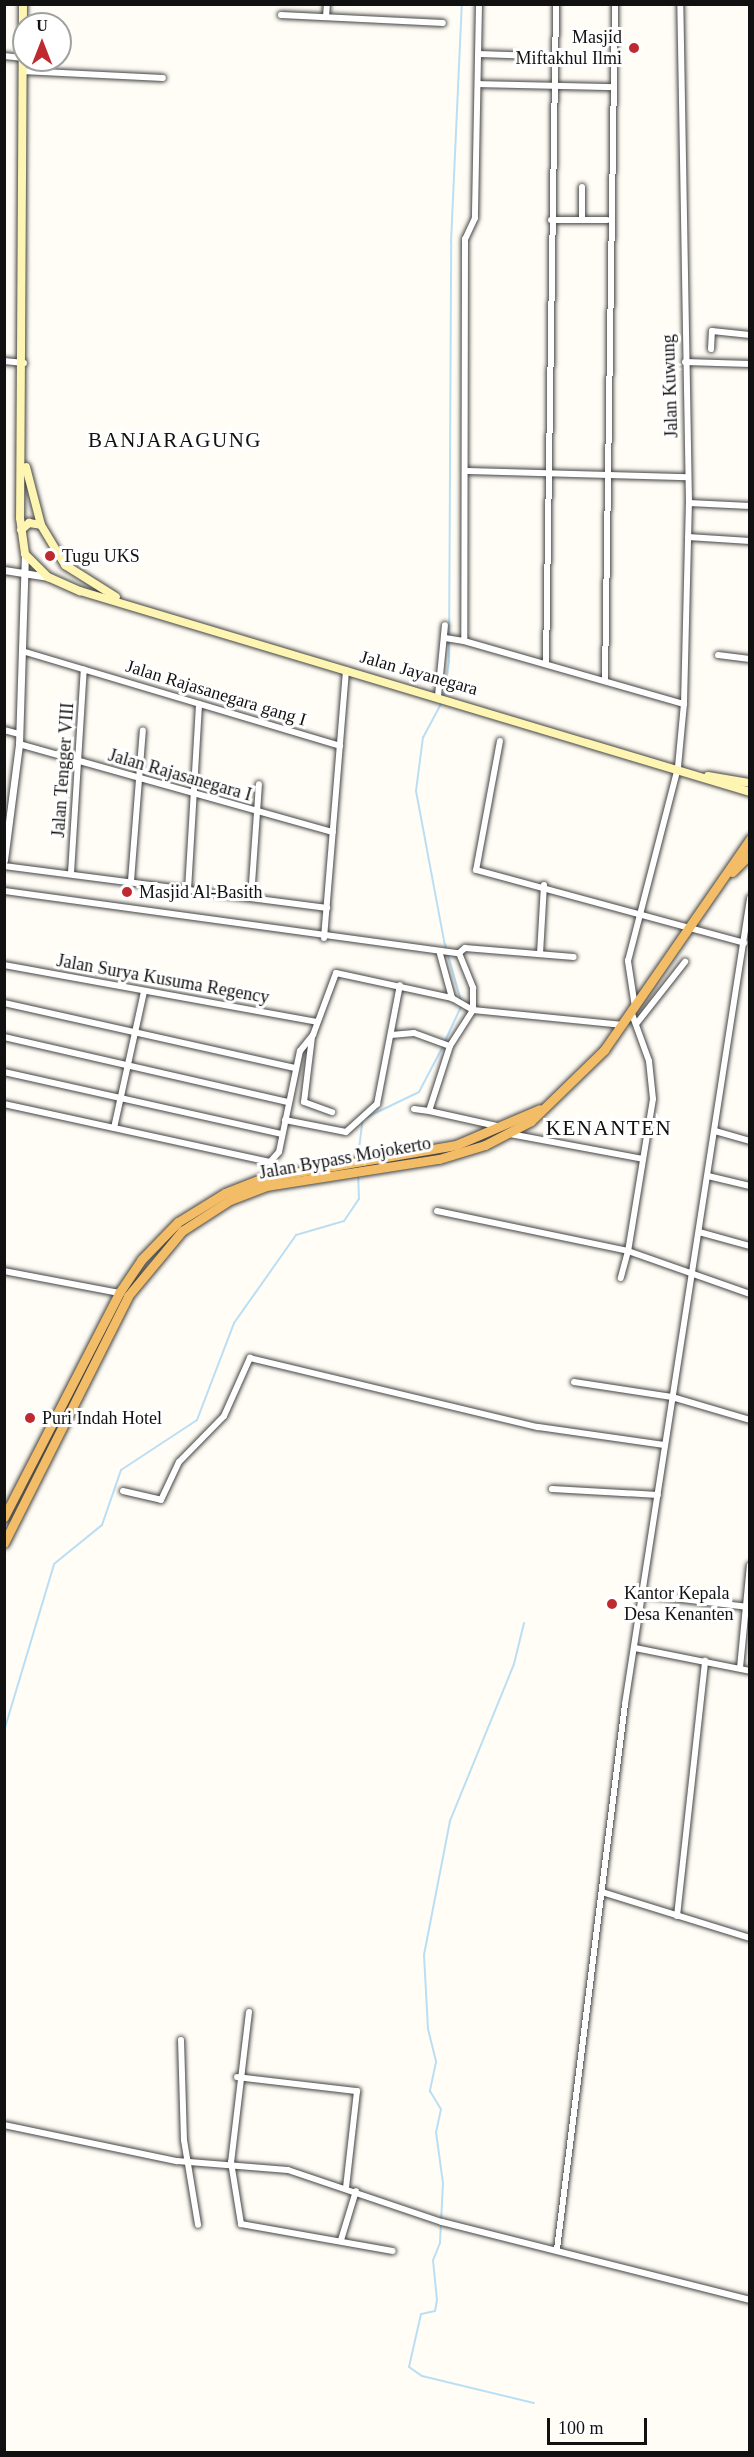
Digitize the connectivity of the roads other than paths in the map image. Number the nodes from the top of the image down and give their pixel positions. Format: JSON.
{"nodes":[{"id":1,"x":327,"y":4,"type":"edge"},
{"id":2,"x":479,"y":4,"type":"edge"},
{"id":3,"x":556,"y":4,"type":"edge"},
{"id":4,"x":615,"y":4,"type":"edge"},
{"id":5,"x":680,"y":4,"type":"edge"},
{"id":6,"x":281,"y":15,"type":"dead end"},
{"id":7,"x":326,"y":17,"type":"junction"},
{"id":8,"x":443,"y":23,"type":"dead end"},
{"id":9,"x":479,"y":54,"type":"junction"},
{"id":10,"x":515,"y":55,"type":"dead end"},
{"id":11,"x":22,"y":72,"type":"edge"},
{"id":12,"x":42,"y":72,"type":"edge"},
{"id":13,"x":163,"y":78,"type":"dead end"},
{"id":14,"x":478,"y":84,"type":"junction"},
{"id":15,"x":554,"y":86,"type":"junction"},
{"id":16,"x":614,"y":87,"type":"junction"},
{"id":17,"x":582,"y":187,"type":"dead end"},
{"id":18,"x":552,"y":220,"type":"junction"},
{"id":19,"x":582,"y":220,"type":"junction"},
{"id":20,"x":607,"y":220,"type":"dead end"},
{"id":21,"x":750,"y":335,"type":"edge"},
{"id":22,"x":711,"y":349,"type":"dead end"},
{"id":23,"x":4,"y":361,"type":"edge"},
{"id":24,"x":685,"y":362,"type":"junction"},
{"id":25,"x":24,"y":363,"type":"junction"},
{"id":26,"x":750,"y":364,"type":"edge"},
{"id":27,"x":24,"y":458,"type":"junction"},
{"id":28,"x":468,"y":471,"type":"junction"},
{"id":29,"x":546,"y":473,"type":"junction"},
{"id":30,"x":608,"y":475,"type":"junction"},
{"id":31,"x":688,"y":477,"type":"junction"},
{"id":32,"x":689,"y":503,"type":"junction"},
{"id":33,"x":750,"y":506,"type":"edge"},
{"id":34,"x":41,"y":525,"type":"junction"},
{"id":35,"x":21,"y":530,"type":"junction"},
{"id":36,"x":688,"y":537,"type":"junction"},
{"id":37,"x":750,"y":541,"type":"edge"},
{"id":38,"x":25,"y":554,"type":"junction"},
{"id":39,"x":4,"y":570,"type":"edge"},
{"id":40,"x":74,"y":570,"type":"junction"},
{"id":41,"x":25,"y":576,"type":"junction"},
{"id":42,"x":48,"y":577,"type":"junction"},
{"id":43,"x":63,"y":585,"type":"junction"},
{"id":44,"x":121,"y":600,"type":"junction"},
{"id":45,"x":445,"y":625,"type":"dead end"},
{"id":46,"x":446,"y":638,"type":"junction"},
{"id":47,"x":462,"y":641,"type":"junction"},
{"id":48,"x":22,"y":651,"type":"junction"},
{"id":49,"x":718,"y":655,"type":"dead end"},
{"id":50,"x":750,"y":658,"type":"edge"},
{"id":51,"x":546,"y":664,"type":"junction"},
{"id":52,"x":84,"y":669,"type":"junction"},
{"id":53,"x":346,"y":670,"type":"junction"},
{"id":54,"x":605,"y":680,"type":"junction"},
{"id":55,"x":439,"y":696,"type":"junction"},
{"id":56,"x":199,"y":704,"type":"junction"},
{"id":57,"x":684,"y":704,"type":"junction"},
{"id":58,"x":4,"y":730,"type":"edge"},
{"id":59,"x":143,"y":730,"type":"dead end"},
{"id":60,"x":19,"y":734,"type":"junction"},
{"id":61,"x":500,"y":741,"type":"dead end"},
{"id":62,"x":19,"y":744,"type":"junction"},
{"id":63,"x":340,"y":746,"type":"junction"},
{"id":64,"x":80,"y":761,"type":"junction"},
{"id":65,"x":678,"y":767,"type":"junction"},
{"id":66,"x":708,"y":776,"type":"junction"},
{"id":67,"x":137,"y":778,"type":"junction"},
{"id":68,"x":750,"y":783,"type":"edge"},
{"id":69,"x":259,"y":784,"type":"dead end"},
{"id":70,"x":750,"y":792,"type":"edge"},
{"id":71,"x":195,"y":796,"type":"junction"},
{"id":72,"x":256,"y":813,"type":"junction"},
{"id":73,"x":333,"y":832,"type":"junction"},
{"id":74,"x":750,"y":839,"type":"edge"},
{"id":75,"x":4,"y":860,"type":"edge"},
{"id":76,"x":748,"y":862,"type":"edge"},
{"id":77,"x":4,"y":866,"type":"edge"},
{"id":78,"x":71,"y":873,"type":"junction"},
{"id":79,"x":730,"y":874,"type":"junction"},
{"id":80,"x":131,"y":882,"type":"junction"},
{"id":81,"x":543,"y":885,"type":"junction"},
{"id":82,"x":188,"y":890,"type":"junction"},
{"id":83,"x":4,"y":891,"type":"edge"},
{"id":84,"x":251,"y":898,"type":"junction"},
{"id":85,"x":750,"y":898,"type":"edge"},
{"id":86,"x":327,"y":908,"type":"junction"},
{"id":87,"x":640,"y":912,"type":"junction"},
{"id":88,"x":693,"y":928,"type":"junction"},
{"id":89,"x":324,"y":938,"type":"junction"},
{"id":90,"x":744,"y":944,"type":"junction"},
{"id":91,"x":457,"y":953,"type":"junction"},
{"id":92,"x":442,"y":954,"type":"junction"},
{"id":93,"x":540,"y":954,"type":"junction"},
{"id":94,"x":574,"y":957,"type":"dead end"},
{"id":95,"x":685,"y":962,"type":"dead end"},
{"id":96,"x":4,"y":965,"type":"edge"},
{"id":97,"x":400,"y":985,"type":"junction"},
{"id":98,"x":144,"y":990,"type":"junction"},
{"id":99,"x":452,"y":998,"type":"junction"},
{"id":100,"x":4,"y":1003,"type":"edge"},
{"id":101,"x":470,"y":1008,"type":"junction"},
{"id":102,"x":634,"y":1011,"type":"junction"},
{"id":103,"x":317,"y":1022,"type":"junction"},
{"id":104,"x":637,"y":1023,"type":"junction"},
{"id":105,"x":623,"y":1025,"type":"junction"},
{"id":106,"x":134,"y":1032,"type":"junction"},
{"id":107,"x":391,"y":1035,"type":"junction"},
{"id":108,"x":4,"y":1037,"type":"edge"},
{"id":109,"x":312,"y":1037,"type":"junction"},
{"id":110,"x":448,"y":1045,"type":"junction"},
{"id":111,"x":127,"y":1066,"type":"junction"},
{"id":112,"x":295,"y":1068,"type":"junction"},
{"id":113,"x":4,"y":1072,"type":"edge"},
{"id":114,"x":119,"y":1097,"type":"junction"},
{"id":115,"x":288,"y":1102,"type":"junction"},
{"id":116,"x":4,"y":1104,"type":"edge"},
{"id":117,"x":547,"y":1105,"type":"junction"},
{"id":118,"x":414,"y":1108,"type":"dead end"},
{"id":119,"x":429,"y":1111,"type":"junction"},
{"id":120,"x":332,"y":1112,"type":"dead end"},
{"id":121,"x":285,"y":1120,"type":"junction"},
{"id":122,"x":502,"y":1127,"type":"junction"},
{"id":123,"x":114,"y":1128,"type":"junction"},
{"id":124,"x":715,"y":1131,"type":"junction"},
{"id":125,"x":282,"y":1134,"type":"junction"},
{"id":126,"x":510,"y":1134,"type":"junction"},
{"id":127,"x":750,"y":1141,"type":"edge"},
{"id":128,"x":644,"y":1159,"type":"junction"},
{"id":129,"x":375,"y":1165,"type":"junction"},
{"id":130,"x":345,"y":1168,"type":"junction"},
{"id":131,"x":708,"y":1176,"type":"junction"},
{"id":132,"x":750,"y":1186,"type":"edge"},
{"id":133,"x":437,"y":1211,"type":"dead end"},
{"id":134,"x":699,"y":1232,"type":"junction"},
{"id":135,"x":750,"y":1246,"type":"edge"},
{"id":136,"x":628,"y":1251,"type":"junction"},
{"id":137,"x":4,"y":1271,"type":"edge"},
{"id":138,"x":693,"y":1275,"type":"junction"},
{"id":139,"x":621,"y":1278,"type":"dead end"},
{"id":140,"x":119,"y":1293,"type":"junction"},
{"id":141,"x":750,"y":1294,"type":"edge"},
{"id":142,"x":574,"y":1382,"type":"dead end"},
{"id":143,"x":672,"y":1397,"type":"junction"},
{"id":144,"x":750,"y":1420,"type":"edge"},
{"id":145,"x":665,"y":1445,"type":"junction"},
{"id":146,"x":552,"y":1489,"type":"dead end"},
{"id":147,"x":123,"y":1491,"type":"dead end"},
{"id":148,"x":658,"y":1495,"type":"junction"},
{"id":149,"x":4,"y":1517,"type":"edge"},
{"id":150,"x":4,"y":1542,"type":"edge"},
{"id":151,"x":750,"y":1565,"type":"edge"},
{"id":152,"x":641,"y":1594,"type":"junction"},
{"id":153,"x":748,"y":1607,"type":"junction"},
{"id":154,"x":636,"y":1648,"type":"junction"},
{"id":155,"x":705,"y":1661,"type":"junction"},
{"id":156,"x":740,"y":1668,"type":"junction"},
{"id":157,"x":750,"y":1671,"type":"edge"},
{"id":158,"x":602,"y":1892,"type":"junction"},
{"id":159,"x":677,"y":1916,"type":"junction"},
{"id":160,"x":750,"y":1938,"type":"edge"},
{"id":161,"x":249,"y":2012,"type":"dead end"},
{"id":162,"x":181,"y":2040,"type":"dead end"},
{"id":163,"x":237,"y":2077,"type":"junction"},
{"id":164,"x":4,"y":2126,"type":"edge"},
{"id":165,"x":189,"y":2162,"type":"junction"},
{"id":166,"x":231,"y":2162,"type":"junction"},
{"id":167,"x":346,"y":2188,"type":"junction"},
{"id":168,"x":356,"y":2191,"type":"junction"},
{"id":169,"x":198,"y":2225,"type":"dead end"},
{"id":170,"x":341,"y":2240,"type":"junction"},
{"id":171,"x":557,"y":2249,"type":"junction"},
{"id":172,"x":393,"y":2251,"type":"dead end"},
{"id":173,"x":750,"y":2300,"type":"edge"}],
"edges":[{"from":1,"to":7,"type":"street"},
{"from":2,"to":9,"type":"street"},
{"from":3,"to":15,"type":"street"},
{"from":4,"to":16,"type":"street"},
{"from":5,"to":24,"type":"street","name":"Jalan Kuwung"},
{"from":6,"to":7,"type":"street"},
{"from":7,"to":8,"type":"street"},
{"from":9,"to":10,"type":"street"},
{"from":9,"to":14,"type":"street"},
{"from":11,"to":25,"type":"main road","name":"Jalan Jayanegara"},
{"from":12,"to":13,"type":"street"},
{"from":14,"to":15,"type":"street"},
{"from":14,"to":28,"type":"street"},
{"from":15,"to":16,"type":"street"},
{"from":15,"to":18,"type":"street"},
{"from":16,"to":30,"type":"street"},
{"from":17,"to":19,"type":"street"},
{"from":18,"to":19,"type":"street"},
{"from":18,"to":29,"type":"street"},
{"from":19,"to":20,"type":"street"},
{"from":21,"to":22,"type":"street"},
{"from":23,"to":25,"type":"street"},
{"from":24,"to":26,"type":"street"},
{"from":24,"to":31,"type":"street","name":"Jalan Kuwung"},
{"from":25,"to":27,"type":"main road","name":"Jalan Jayanegara"},
{"from":27,"to":34,"type":"main road","name":"Jalan Jayanegara"},
{"from":27,"to":35,"type":"main road","name":"Jalan Jayanegara"},
{"from":28,"to":29,"type":"street"},
{"from":28,"to":47,"type":"street"},
{"from":29,"to":30,"type":"street"},
{"from":29,"to":51,"type":"street"},
{"from":30,"to":31,"type":"street"},
{"from":30,"to":54,"type":"street"},
{"from":31,"to":32,"type":"street","name":"Jalan Kuwung"},
{"from":32,"to":33,"type":"street"},
{"from":32,"to":36,"type":"street","name":"Jalan Kuwung"},
{"from":34,"to":35,"type":"main road"},
{"from":34,"to":40,"type":"main road","name":"Jalan Jayanegara"},
{"from":35,"to":38,"type":"main road","name":"Jalan Jayanegara"},
{"from":36,"to":37,"type":"street"},
{"from":36,"to":57,"type":"street","name":"Jalan Kuwung"},
{"from":38,"to":41,"type":"street"},
{"from":38,"to":42,"type":"main road","name":"Jalan Jayanegara"},
{"from":39,"to":41,"type":"street"},
{"from":40,"to":43,"type":"main road"},
{"from":40,"to":44,"type":"main road","name":"Jalan Jayanegara"},
{"from":41,"to":42,"type":"street"},
{"from":41,"to":48,"type":"street"},
{"from":42,"to":43,"type":"main road","name":"Jalan Jayanegara"},
{"from":43,"to":44,"type":"main road","name":"Jalan Jayanegara"},
{"from":44,"to":53,"type":"main road","name":"Jalan Jayanegara"},
{"from":45,"to":46,"type":"street"},
{"from":46,"to":47,"type":"street"},
{"from":46,"to":55,"type":"street"},
{"from":47,"to":51,"type":"street"},
{"from":48,"to":52,"type":"street","name":"Jalan Rajasanegara gang I"},
{"from":48,"to":60,"type":"street"},
{"from":49,"to":50,"type":"street"},
{"from":51,"to":54,"type":"street"},
{"from":52,"to":56,"type":"street","name":"Jalan Rajasanegara gang I"},
{"from":52,"to":64,"type":"street","name":"Jalan Tengger VIII"},
{"from":53,"to":55,"type":"main road","name":"Jalan Jayanegara"},
{"from":53,"to":63,"type":"street"},
{"from":54,"to":57,"type":"street"},
{"from":55,"to":65,"type":"main road","name":"Jalan Jayanegara"},
{"from":56,"to":63,"type":"street","name":"Jalan Rajasanegara gang I"},
{"from":56,"to":71,"type":"street"},
{"from":57,"to":65,"type":"street","name":"Jalan Kuwung"},
{"from":58,"to":60,"type":"street"},
{"from":59,"to":67,"type":"street"},
{"from":60,"to":62,"type":"street"},
{"from":61,"to":81,"type":"street"},
{"from":62,"to":64,"type":"street","name":"Jalan Rajasanegara I"},
{"from":62,"to":75,"type":"street"},
{"from":63,"to":73,"type":"street"},
{"from":64,"to":67,"type":"street","name":"Jalan Rajasanegara I"},
{"from":64,"to":78,"type":"street","name":"Jalan Tengger VIII"},
{"from":65,"to":66,"type":"main road","name":"Jalan Jayanegara"},
{"from":65,"to":87,"type":"street","name":"Jalan Kuwung"},
{"from":66,"to":68,"type":"main road","name":"Jalan Jayanegara"},
{"from":66,"to":70,"type":"main road","name":"Jalan Jayanegara"},
{"from":67,"to":71,"type":"street","name":"Jalan Rajasanegara I"},
{"from":67,"to":80,"type":"street"},
{"from":69,"to":72,"type":"street"},
{"from":71,"to":72,"type":"street","name":"Jalan Rajasanegara I"},
{"from":71,"to":82,"type":"street"},
{"from":72,"to":73,"type":"street","name":"Jalan Rajasanegara I"},
{"from":72,"to":84,"type":"street"},
{"from":73,"to":86,"type":"street"},
{"from":74,"to":79,"type":"highway","name":"Jalan Bypass Mojokerto"},
{"from":76,"to":79,"type":"highway","name":"Jalan Bypass Mojokerto"},
{"from":77,"to":78,"type":"street"},
{"from":78,"to":80,"type":"street"},
{"from":79,"to":88,"type":"highway","name":"Jalan Bypass Mojokerto"},
{"from":80,"to":82,"type":"street"},
{"from":81,"to":87,"type":"street"},
{"from":81,"to":93,"type":"street"},
{"from":82,"to":84,"type":"street"},
{"from":83,"to":89,"type":"street"},
{"from":84,"to":86,"type":"street"},
{"from":85,"to":90,"type":"street"},
{"from":86,"to":89,"type":"street"},
{"from":87,"to":88,"type":"street"},
{"from":87,"to":102,"type":"street","name":"Jalan Kuwung"},
{"from":88,"to":90,"type":"street"},
{"from":88,"to":102,"type":"highway","name":"Jalan Bypass Mojokerto"},
{"from":89,"to":92,"type":"street"},
{"from":90,"to":124,"type":"street"},
{"from":91,"to":92,"type":"street"},
{"from":91,"to":93,"type":"street"},
{"from":91,"to":101,"type":"street"},
{"from":92,"to":99,"type":"street"},
{"from":93,"to":94,"type":"street"},
{"from":95,"to":104,"type":"street"},
{"from":96,"to":98,"type":"street","name":"Jalan Surya Kusuma Regency"},
{"from":97,"to":99,"type":"street"},
{"from":97,"to":103,"type":"street"},
{"from":97,"to":107,"type":"street"},
{"from":98,"to":103,"type":"street","name":"Jalan Surya Kusuma Regency"},
{"from":98,"to":106,"type":"street"},
{"from":99,"to":101,"type":"street"},
{"from":100,"to":106,"type":"street"},
{"from":101,"to":105,"type":"street"},
{"from":101,"to":110,"type":"street"},
{"from":102,"to":104,"type":"street","name":"Jalan Kuwung"},
{"from":102,"to":105,"type":"highway","name":"Jalan Bypass Mojokerto"},
{"from":103,"to":109,"type":"street"},
{"from":104,"to":128,"type":"street","name":"Jalan Kuwung"},
{"from":105,"to":117,"type":"highway","name":"Jalan Bypass Mojokerto"},
{"from":106,"to":111,"type":"street"},
{"from":106,"to":112,"type":"street"},
{"from":107,"to":110,"type":"street"},
{"from":107,"to":121,"type":"street"},
{"from":108,"to":111,"type":"street"},
{"from":109,"to":112,"type":"street"},
{"from":109,"to":120,"type":"street"},
{"from":110,"to":119,"type":"street"},
{"from":111,"to":114,"type":"street"},
{"from":111,"to":115,"type":"street"},
{"from":112,"to":115,"type":"street"},
{"from":113,"to":114,"type":"street"},
{"from":114,"to":123,"type":"street"},
{"from":114,"to":125,"type":"street"},
{"from":115,"to":121,"type":"street"},
{"from":116,"to":123,"type":"street"},
{"from":117,"to":122,"type":"highway","name":"Jalan Bypass Mojokerto"},
{"from":117,"to":126,"type":"highway","name":"Jalan Bypass Mojokerto"},
{"from":118,"to":119,"type":"street"},
{"from":119,"to":122,"type":"street"},
{"from":121,"to":125,"type":"street"},
{"from":122,"to":129,"type":"highway","name":"Jalan Bypass Mojokerto"},
{"from":123,"to":125,"type":"street"},
{"from":124,"to":127,"type":"street"},
{"from":124,"to":131,"type":"street"},
{"from":126,"to":128,"type":"street"},
{"from":126,"to":129,"type":"highway","name":"Jalan Bypass Mojokerto"},
{"from":128,"to":136,"type":"street","name":"Jalan Kuwung"},
{"from":129,"to":130,"type":"highway","name":"Jalan Bypass Mojokerto"},
{"from":130,"to":140,"type":"highway","name":"Jalan Bypass Mojokerto"},
{"from":130,"to":150,"type":"highway","name":"Jalan Bypass Mojokerto"},
{"from":131,"to":132,"type":"street"},
{"from":131,"to":134,"type":"street"},
{"from":133,"to":136,"type":"street"},
{"from":134,"to":135,"type":"street"},
{"from":134,"to":138,"type":"street"},
{"from":136,"to":138,"type":"street"},
{"from":136,"to":139,"type":"street","name":"Jalan Kuwung"},
{"from":137,"to":140,"type":"street"},
{"from":138,"to":141,"type":"street"},
{"from":138,"to":143,"type":"street"},
{"from":140,"to":149,"type":"highway","name":"Jalan Bypass Mojokerto"},
{"from":142,"to":143,"type":"street"},
{"from":143,"to":144,"type":"street"},
{"from":143,"to":145,"type":"street"},
{"from":145,"to":147,"type":"street"},
{"from":145,"to":148,"type":"street"},
{"from":146,"to":148,"type":"street"},
{"from":148,"to":152,"type":"street"},
{"from":151,"to":153,"type":"street"},
{"from":152,"to":153,"type":"street"},
{"from":152,"to":154,"type":"street"},
{"from":153,"to":156,"type":"street"},
{"from":154,"to":155,"type":"street"},
{"from":154,"to":158,"type":"street"},
{"from":155,"to":156,"type":"street"},
{"from":155,"to":159,"type":"street"},
{"from":156,"to":157,"type":"street"},
{"from":158,"to":159,"type":"street"},
{"from":158,"to":171,"type":"street"},
{"from":159,"to":160,"type":"street"},
{"from":161,"to":163,"type":"street"},
{"from":162,"to":165,"type":"street"},
{"from":163,"to":166,"type":"street"},
{"from":163,"to":167,"type":"street"},
{"from":164,"to":165,"type":"street"},
{"from":165,"to":166,"type":"street"},
{"from":165,"to":169,"type":"street"},
{"from":166,"to":167,"type":"street"},
{"from":166,"to":170,"type":"street"},
{"from":167,"to":168,"type":"street"},
{"from":168,"to":170,"type":"street"},
{"from":168,"to":171,"type":"street"},
{"from":170,"to":172,"type":"street"},
{"from":171,"to":173,"type":"street"}]}
